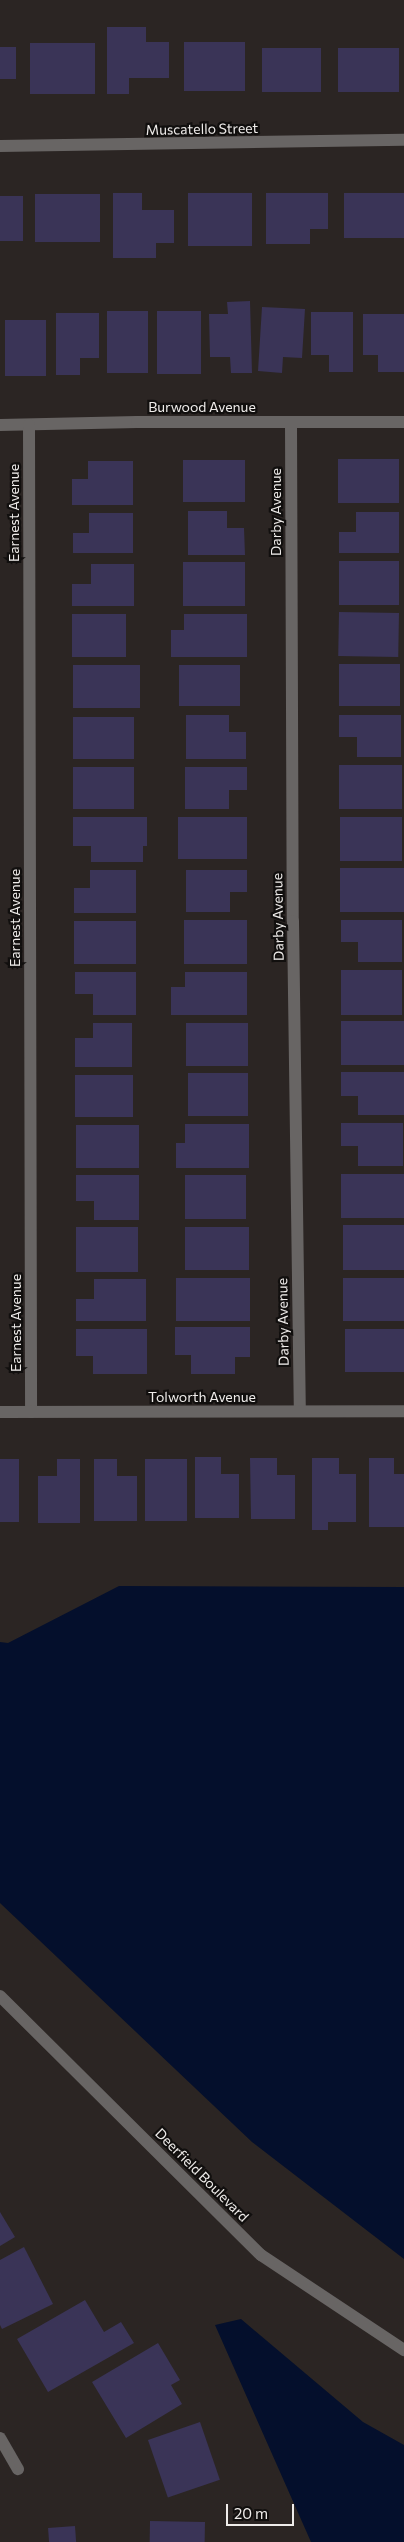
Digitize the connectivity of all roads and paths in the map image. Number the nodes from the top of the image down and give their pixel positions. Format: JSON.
{"nodes":[{"id":1,"x":404,"y":140,"type":"edge"},
{"id":2,"x":0,"y":146,"type":"edge"},
{"id":3,"x":291,"y":422,"type":"junction"},
{"id":4,"x":404,"y":422,"type":"edge"},
{"id":5,"x":0,"y":424,"type":"edge"},
{"id":6,"x":29,"y":425,"type":"junction"},
{"id":7,"x":404,"y":1411,"type":"edge"},
{"id":8,"x":0,"y":1412,"type":"edge"},
{"id":9,"x":31,"y":1412,"type":"junction"},
{"id":10,"x":300,"y":1412,"type":"junction"},
{"id":11,"x":0,"y":1996,"type":"edge"},
{"id":12,"x":404,"y":2350,"type":"edge"},
{"id":13,"x":0,"y":2438,"type":"edge"},
{"id":14,"x":18,"y":2469,"type":"dead end"}],
"edges":[{"from":1,"to":2,"type":"street","name":"Muscatello Street"},
{"from":3,"to":4,"type":"street","name":"Burwood Avenue"},
{"from":3,"to":6,"type":"street","name":"Burwood Avenue"},
{"from":3,"to":10,"type":"street","name":"Darby Avenue"},
{"from":5,"to":6,"type":"street","name":"Burwood Avenue"},
{"from":6,"to":9,"type":"street","name":"Earnest Avenue"},
{"from":7,"to":10,"type":"street","name":"Tolworth Avenue"},
{"from":8,"to":9,"type":"street","name":"Tolworth Avenue"},
{"from":9,"to":10,"type":"street","name":"Tolworth Avenue"},
{"from":11,"to":12,"type":"street","name":"Deerfield Boulevard"},
{"from":13,"to":14,"type":"street"}]}
